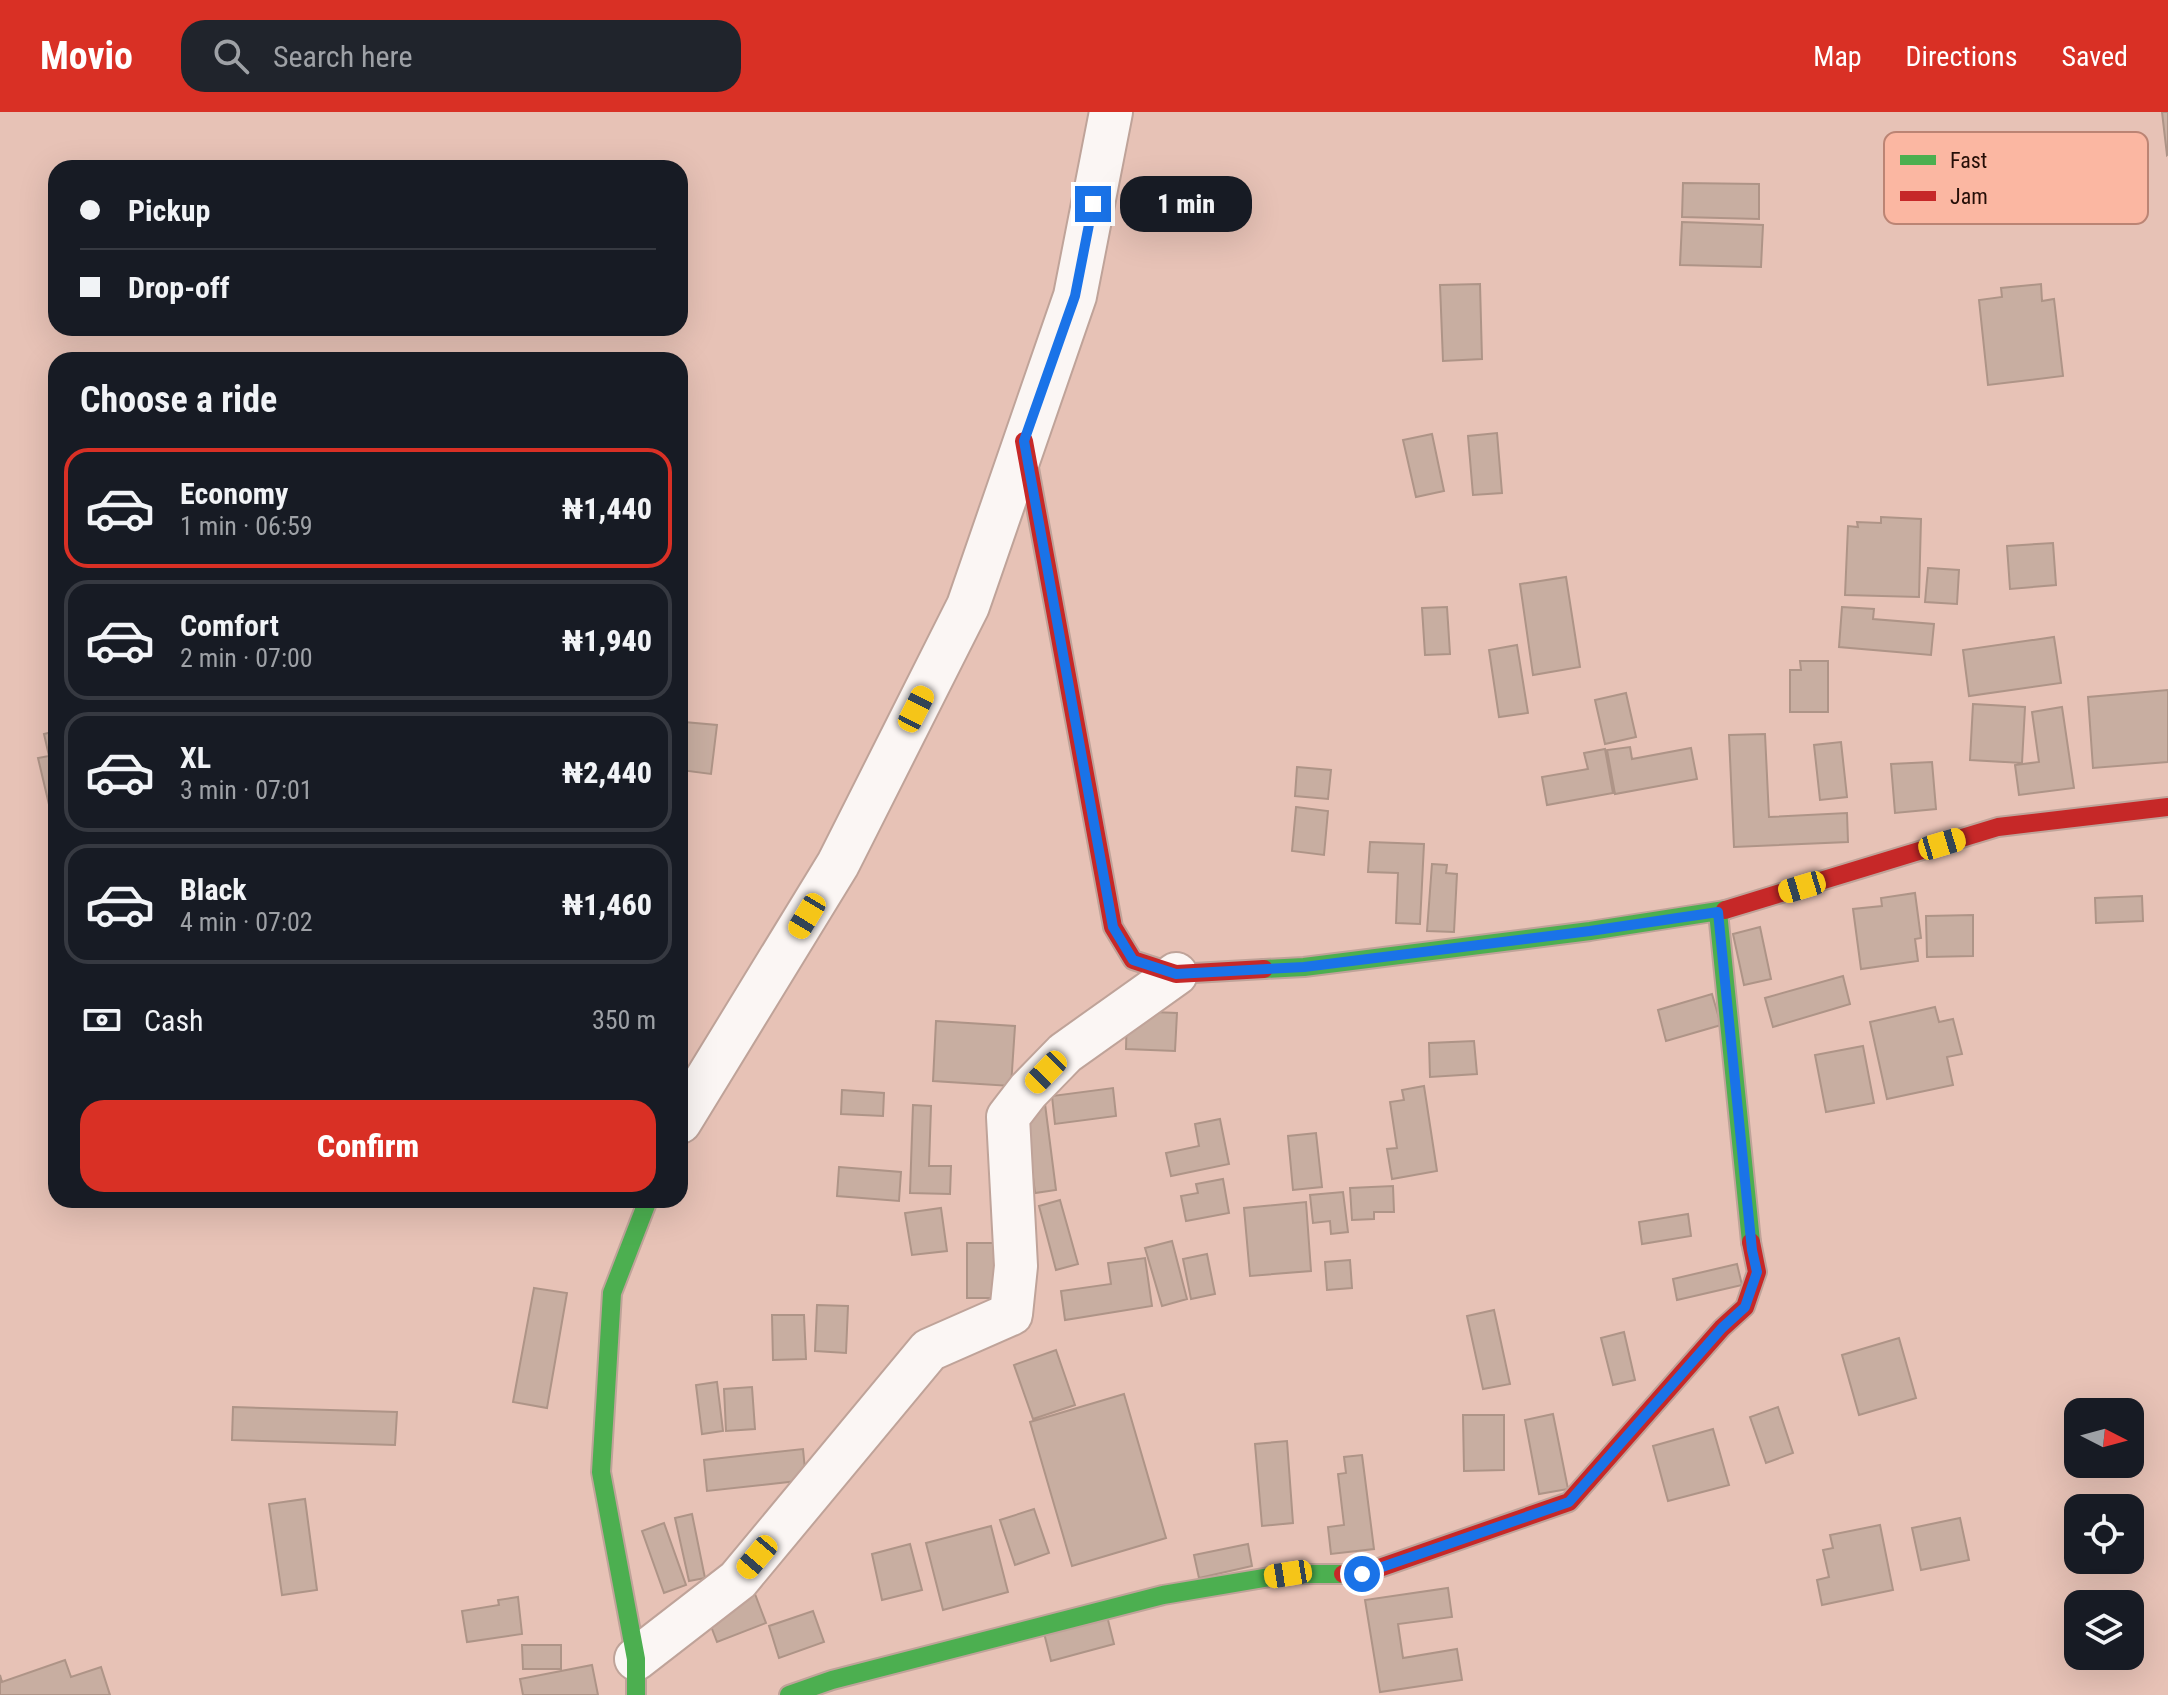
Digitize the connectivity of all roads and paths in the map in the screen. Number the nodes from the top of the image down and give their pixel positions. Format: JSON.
{"nodes":[{"id":1,"x":1111,"y":112,"type":"edge"},
{"id":2,"x":1024,"y":441,"type":"junction"},
{"id":3,"x":2168,"y":807,"type":"edge"},
{"id":4,"x":1718,"y":912,"type":"junction"},
{"id":5,"x":1176,"y":974,"type":"junction"},
{"id":6,"x":688,"y":1109,"type":"edge"},
{"id":7,"x":645,"y":1208,"type":"edge"},
{"id":8,"x":636,"y":1677,"type":"edge"},
{"id":9,"x":789,"y":1695,"type":"edge"}],
"edges":[{"from":1,"to":2,"type":"street"},
{"from":2,"to":5,"type":"street"},
{"from":2,"to":6,"type":"street"},
{"from":3,"to":4,"type":"street"},
{"from":4,"to":5,"type":"street"},
{"from":4,"to":9,"type":"street"},
{"from":5,"to":8,"type":"street"},
{"from":7,"to":8,"type":"street"}]}
